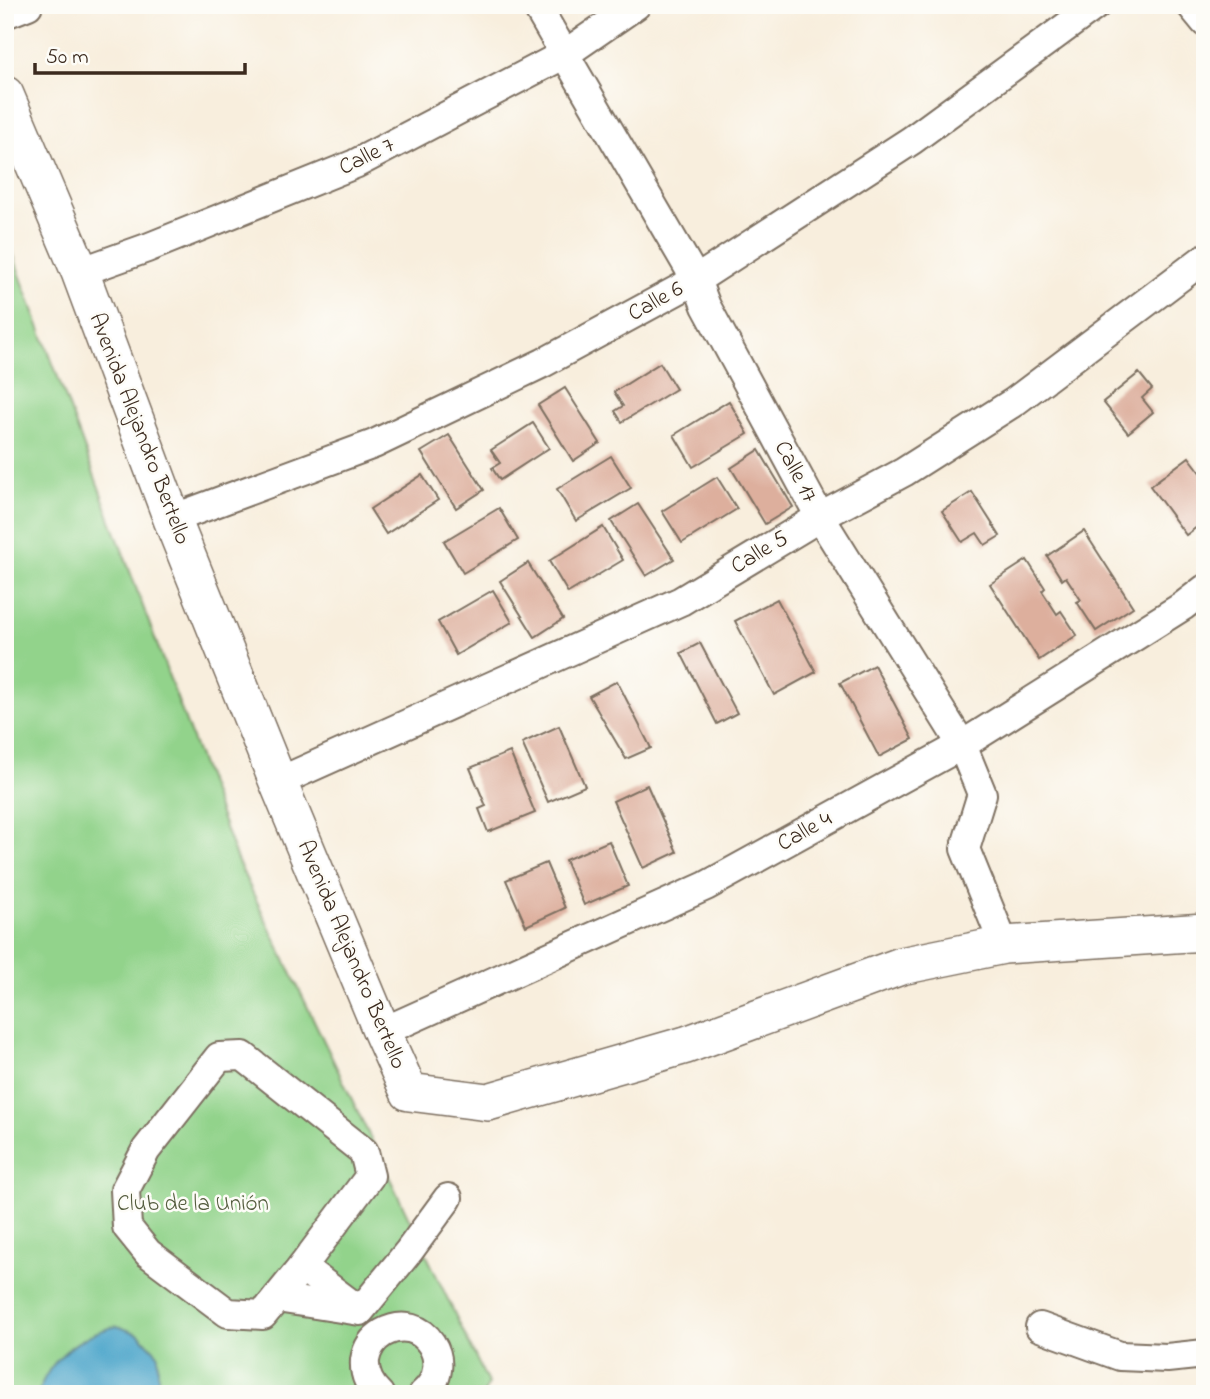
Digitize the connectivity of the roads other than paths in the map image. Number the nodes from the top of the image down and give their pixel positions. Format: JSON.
{"nodes":[{"id":1,"x":27,"y":5,"type":"edge"},
{"id":2,"x":536,"y":5,"type":"edge"},
{"id":3,"x":636,"y":5,"type":"edge"},
{"id":4,"x":1096,"y":5,"type":"edge"},
{"id":5,"x":1191,"y":5,"type":"edge"},
{"id":6,"x":5,"y":14,"type":"edge"},
{"id":7,"x":1205,"y":22,"type":"edge"},
{"id":8,"x":565,"y":54,"type":"junction"},
{"id":9,"x":5,"y":95,"type":"edge"},
{"id":10,"x":1205,"y":258,"type":"edge"},
{"id":11,"x":80,"y":272,"type":"junction"},
{"id":12,"x":696,"y":280,"type":"junction"},
{"id":13,"x":820,"y":517,"type":"junction"},
{"id":14,"x":172,"y":519,"type":"junction"},
{"id":15,"x":1205,"y":589,"type":"edge"},
{"id":16,"x":962,"y":744,"type":"junction"},
{"id":17,"x":278,"y":782,"type":"junction"},
{"id":18,"x":1205,"y":932,"type":"edge"},
{"id":19,"x":1004,"y":945,"type":"junction"},
{"id":20,"x":382,"y":1032,"type":"junction"},
{"id":21,"x":448,"y":1198,"type":"dead end"},
{"id":22,"x":302,"y":1267,"type":"junction"},
{"id":23,"x":277,"y":1298,"type":"junction"},
{"id":24,"x":360,"y":1311,"type":"junction"},
{"id":25,"x":1040,"y":1327,"type":"dead end"},
{"id":26,"x":381,"y":1334,"type":"junction"},
{"id":27,"x":1205,"y":1354,"type":"edge"},
{"id":28,"x":379,"y":1394,"type":"edge"},
{"id":29,"x":423,"y":1394,"type":"edge"}],
"edges":[{"from":1,"to":6,"type":"street"},
{"from":2,"to":8,"type":"street","name":"Calle 17"},
{"from":3,"to":8,"type":"street","name":"Calle 7"},
{"from":4,"to":12,"type":"street","name":"Calle 6"},
{"from":5,"to":7,"type":"street"},
{"from":8,"to":11,"type":"street","name":"Calle 7"},
{"from":8,"to":12,"type":"street","name":"Calle 17"},
{"from":9,"to":11,"type":"main road","name":"Avenida Alejandro Bertello"},
{"from":10,"to":13,"type":"street","name":"Calle 5"},
{"from":11,"to":14,"type":"main road","name":"Avenida Alejandro Bertello"},
{"from":12,"to":13,"type":"street","name":"Calle 17"},
{"from":12,"to":14,"type":"street","name":"Calle 6"},
{"from":13,"to":16,"type":"street","name":"Calle 17"},
{"from":13,"to":17,"type":"street","name":"Calle 5"},
{"from":14,"to":17,"type":"main road","name":"Avenida Alejandro Bertello"},
{"from":15,"to":16,"type":"street","name":"Calle 4"},
{"from":16,"to":19,"type":"street","name":"Calle 17"},
{"from":16,"to":20,"type":"street","name":"Calle 4"},
{"from":17,"to":20,"type":"main road","name":"Avenida Alejandro Bertello"},
{"from":18,"to":19,"type":"main road","name":"Avenida Alejandro Bertello"},
{"from":19,"to":20,"type":"main road","name":"Avenida Alejandro Bertello"},
{"from":21,"to":24,"type":"street"},
{"from":22,"to":23,"type":"street"},
{"from":22,"to":23,"type":"street"},
{"from":22,"to":24,"type":"street"},
{"from":23,"to":24,"type":"street"},
{"from":24,"to":26,"type":"street"},
{"from":25,"to":27,"type":"street"},
{"from":26,"to":28,"type":"street"},
{"from":26,"to":29,"type":"street"}]}
